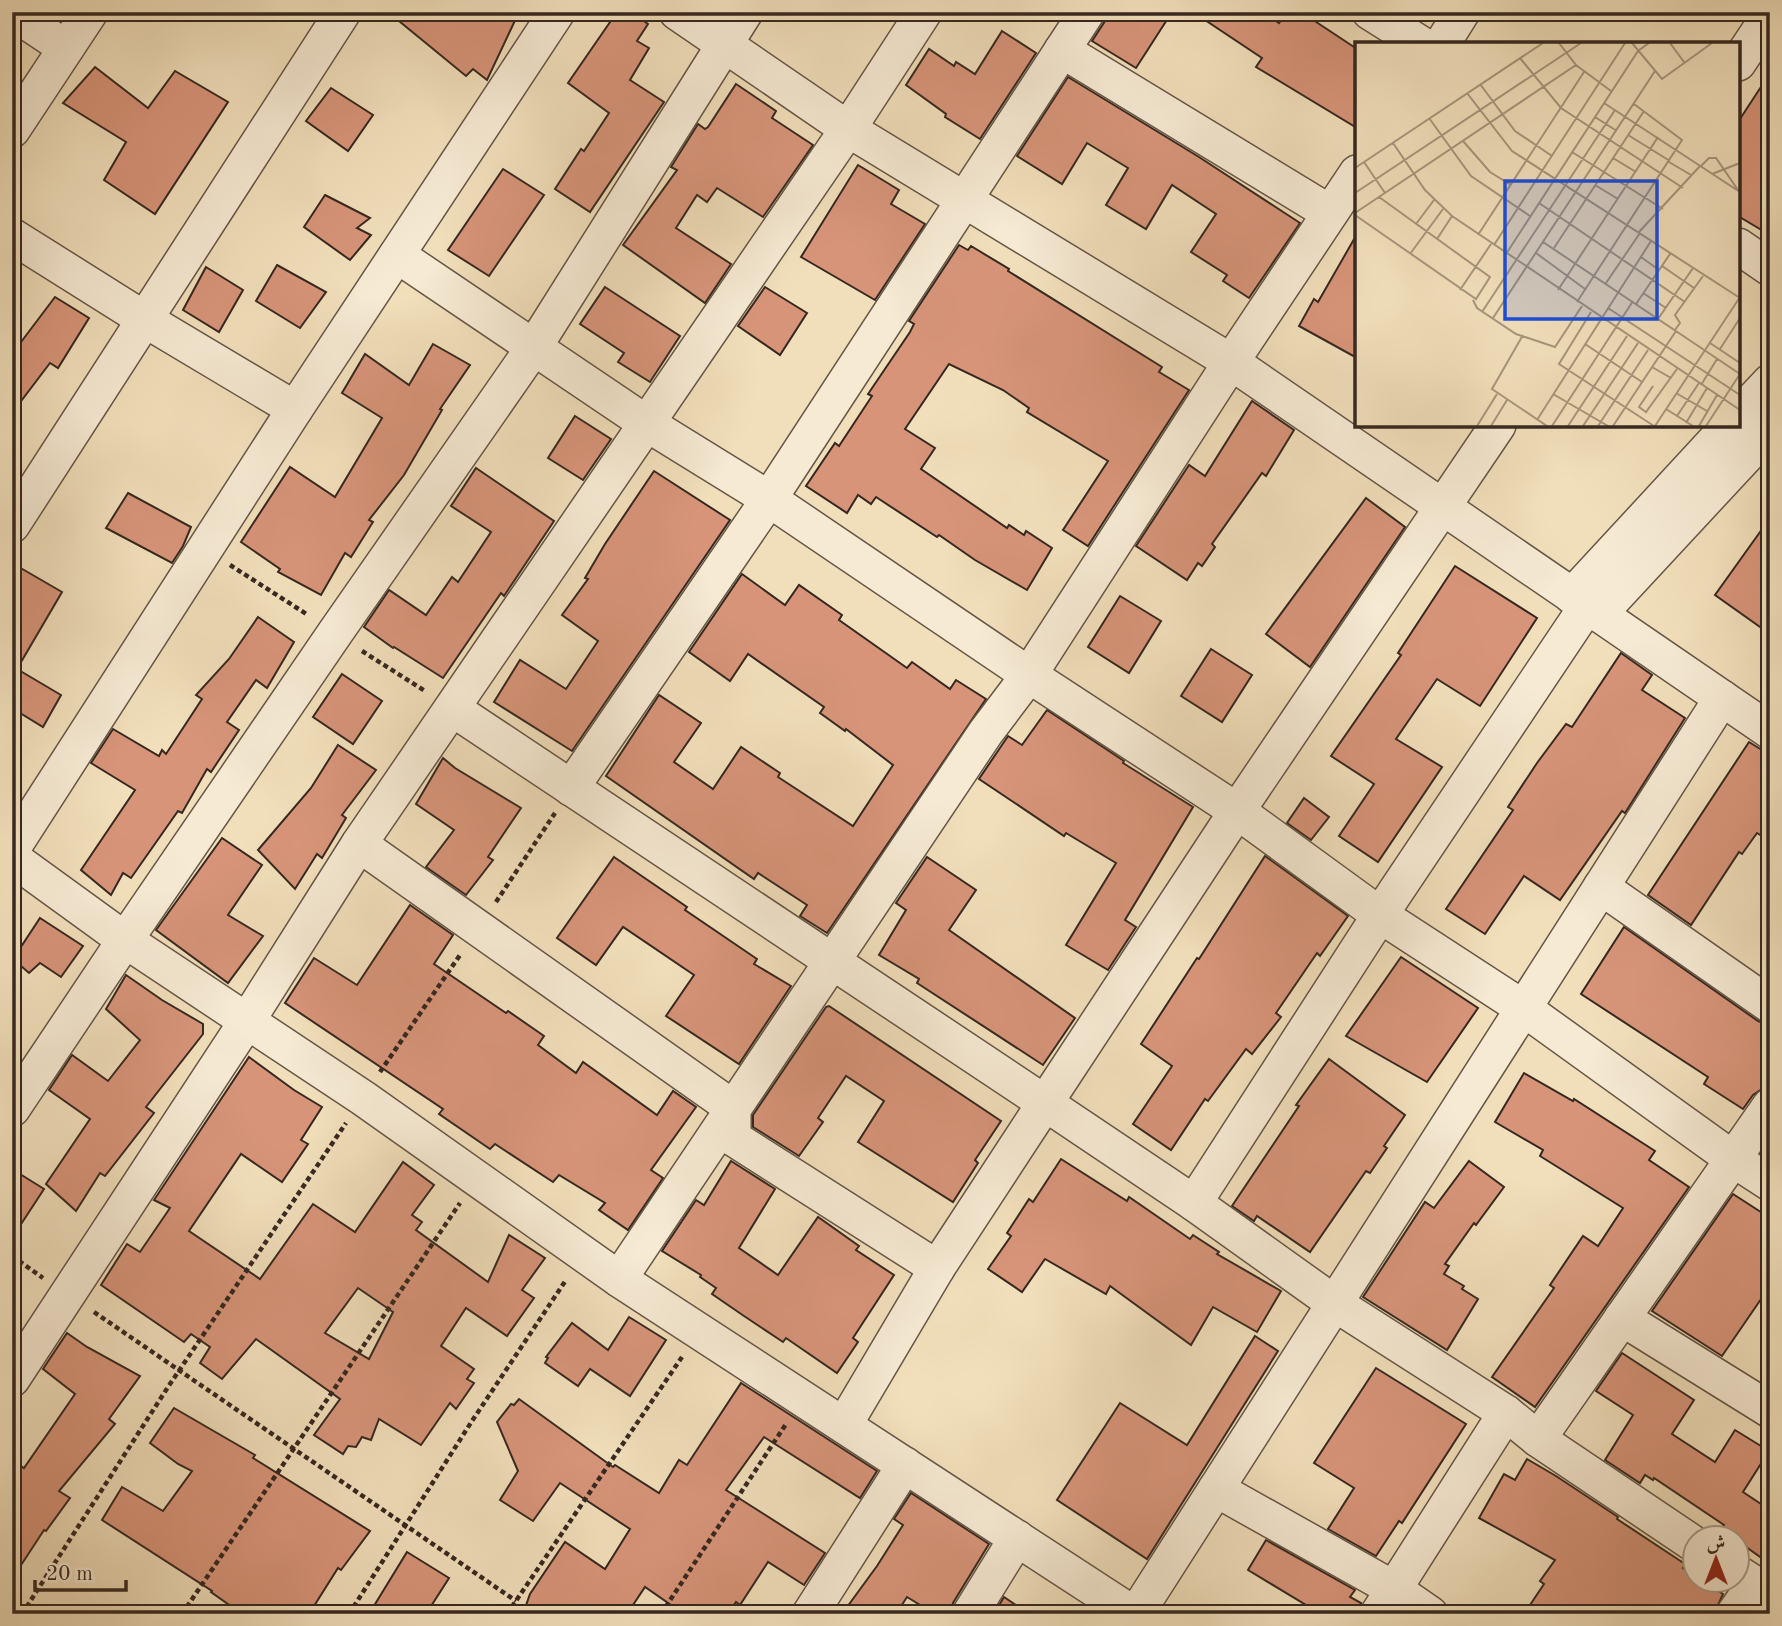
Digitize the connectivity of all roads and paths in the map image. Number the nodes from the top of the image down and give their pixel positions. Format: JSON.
{"nodes":[{"id":1,"x":12,"y":12,"type":"edge"},
{"id":2,"x":90,"y":12,"type":"edge"},
{"id":3,"x":343,"y":12,"type":"edge"},
{"id":4,"x":557,"y":12,"type":"edge"},
{"id":5,"x":677,"y":12,"type":"edge"},
{"id":6,"x":745,"y":12,"type":"edge"},
{"id":7,"x":924,"y":12,"type":"edge"},
{"id":8,"x":1087,"y":12,"type":"edge"},
{"id":9,"x":1370,"y":12,"type":"edge"},
{"id":10,"x":1462,"y":12,"type":"edge"},
{"id":11,"x":1770,"y":15,"type":"edge"},
{"id":12,"x":1418,"y":42,"type":"edge"},
{"id":13,"x":1443,"y":42,"type":"edge"},
{"id":14,"x":725,"y":43,"type":"junction"},
{"id":15,"x":66,"y":48,"type":"junction"},
{"id":16,"x":1062,"y":50,"type":"junction"},
{"id":17,"x":1740,"y":60,"type":"edge"},
{"id":18,"x":848,"y":129,"type":"junction"},
{"id":19,"x":12,"y":130,"type":"edge"},
{"id":20,"x":1355,"y":176,"type":"edge"},
{"id":21,"x":963,"y":201,"type":"junction"},
{"id":22,"x":1330,"y":214,"type":"junction"},
{"id":23,"x":12,"y":236,"type":"edge"},
{"id":24,"x":1740,"y":247,"type":"edge"},
{"id":25,"x":397,"y":255,"type":"junction"},
{"id":26,"x":1770,"y":268,"type":"edge"},
{"id":27,"x":144,"y":319,"type":"junction"},
{"id":28,"x":534,"y":347,"type":"junction"},
{"id":29,"x":1231,"y":362,"type":"junction"},
{"id":30,"x":1770,"y":382,"type":"edge"},
{"id":31,"x":295,"y":409,"type":"junction"},
{"id":32,"x":1740,"y":414,"type":"edge"},
{"id":33,"x":646,"y":423,"type":"junction"},
{"id":34,"x":1497,"y":427,"type":"edge"},
{"id":35,"x":1728,"y":427,"type":"edge"},
{"id":36,"x":1770,"y":430,"type":"edge"},
{"id":37,"x":769,"y":499,"type":"junction"},
{"id":38,"x":1443,"y":508,"type":"junction"},
{"id":39,"x":12,"y":525,"type":"edge"},
{"id":40,"x":1586,"y":605,"type":"junction"},
{"id":41,"x":1029,"y":675,"type":"junction"},
{"id":42,"x":1721,"y":698,"type":"junction"},
{"id":43,"x":453,"y":709,"type":"junction"},
{"id":44,"x":1770,"y":731,"type":"edge"},
{"id":45,"x":571,"y":789,"type":"junction"},
{"id":46,"x":1237,"y":811,"type":"junction"},
{"id":47,"x":359,"y":844,"type":"junction"},
{"id":48,"x":12,"y":849,"type":"edge"},
{"id":49,"x":12,"y":858,"type":"edge"},
{"id":50,"x":1601,"y":887,"type":"junction"},
{"id":51,"x":1380,"y":915,"type":"junction"},
{"id":52,"x":125,"y":940,"type":"junction"},
{"id":53,"x":831,"y":962,"type":"junction"},
{"id":54,"x":1770,"y":1005,"type":"edge"},
{"id":55,"x":1523,"y":1008,"type":"junction"},
{"id":56,"x":247,"y":1021,"type":"junction"},
{"id":57,"x":363,"y":1098,"type":"junction"},
{"id":58,"x":1045,"y":1102,"type":"junction"},
{"id":59,"x":1770,"y":1106,"type":"edge"},
{"id":60,"x":733,"y":1108,"type":"junction"},
{"id":61,"x":12,"y":1110,"type":"edge"},
{"id":62,"x":1733,"y":1159,"type":"junction"},
{"id":63,"x":477,"y":1178,"type":"junction"},
{"id":64,"x":1770,"y":1182,"type":"edge"},
{"id":65,"x":1194,"y":1203,"type":"junction"},
{"id":66,"x":584,"y":1254,"type":"junction"},
{"id":67,"x":937,"y":1268,"type":"junction"},
{"id":68,"x":619,"y":1279,"type":"junction"},
{"id":69,"x":68,"y":1294,"type":"junction"},
{"id":70,"x":1334,"y":1303,"type":"junction"},
{"id":71,"x":1622,"y":1318,"type":"junction"},
{"id":72,"x":699,"y":1331,"type":"junction"},
{"id":73,"x":180,"y":1370,"type":"junction"},
{"id":74,"x":12,"y":1379,"type":"edge"},
{"id":75,"x":803,"y":1399,"type":"junction"},
{"id":76,"x":1770,"y":1410,"type":"edge"},
{"id":77,"x":1506,"y":1413,"type":"junction"},
{"id":78,"x":844,"y":1425,"type":"junction"},
{"id":79,"x":1538,"y":1439,"type":"junction"},
{"id":80,"x":292,"y":1449,"type":"junction"},
{"id":81,"x":905,"y":1465,"type":"junction"},
{"id":82,"x":1216,"y":1489,"type":"junction"},
{"id":83,"x":405,"y":1527,"type":"junction"},
{"id":84,"x":1680,"y":1534,"type":"edge"},
{"id":85,"x":1017,"y":1538,"type":"junction"},
{"id":86,"x":1754,"y":1584,"type":"edge"},
{"id":87,"x":516,"y":1601,"type":"junction"},
{"id":88,"x":1386,"y":1602,"type":"edge"},
{"id":89,"x":22,"y":1614,"type":"edge"},
{"id":90,"x":182,"y":1614,"type":"edge"},
{"id":91,"x":349,"y":1614,"type":"edge"},
{"id":92,"x":507,"y":1614,"type":"edge"},
{"id":93,"x":661,"y":1614,"type":"edge"},
{"id":94,"x":810,"y":1614,"type":"edge"},
{"id":95,"x":970,"y":1614,"type":"edge"},
{"id":96,"x":1134,"y":1614,"type":"edge"},
{"id":97,"x":1430,"y":1614,"type":"edge"},
{"id":98,"x":1734,"y":1614,"type":"edge"}],
"edges":[{"from":1,"to":15,"type":"street"},
{"from":2,"to":15,"type":"street"},
{"from":3,"to":27,"type":"street"},
{"from":4,"to":25,"type":"street"},
{"from":5,"to":14,"type":"street"},
{"from":6,"to":14,"type":"street"},
{"from":7,"to":18,"type":"street"},
{"from":8,"to":16,"type":"street"},
{"from":9,"to":12,"type":"street"},
{"from":10,"to":13,"type":"street"},
{"from":11,"to":17,"type":"street"},
{"from":14,"to":18,"type":"street"},
{"from":14,"to":28,"type":"street"},
{"from":15,"to":19,"type":"street"},
{"from":16,"to":21,"type":"street"},
{"from":16,"to":22,"type":"street"},
{"from":18,"to":21,"type":"street"},
{"from":18,"to":33,"type":"street"},
{"from":20,"to":22,"type":"street"},
{"from":21,"to":29,"type":"street"},
{"from":21,"to":37,"type":"street"},
{"from":22,"to":29,"type":"street"},
{"from":23,"to":27,"type":"street"},
{"from":24,"to":26,"type":"street"},
{"from":25,"to":28,"type":"street"},
{"from":25,"to":31,"type":"street"},
{"from":27,"to":31,"type":"street"},
{"from":27,"to":39,"type":"street"},
{"from":28,"to":33,"type":"street"},
{"from":28,"to":52,"type":"street"},
{"from":29,"to":38,"type":"street"},
{"from":29,"to":41,"type":"street"},
{"from":30,"to":32,"type":"street"},
{"from":31,"to":48,"type":"street"},
{"from":33,"to":37,"type":"street"},
{"from":33,"to":43,"type":"street"},
{"from":34,"to":38,"type":"street"},
{"from":35,"to":40,"type":"street"},
{"from":36,"to":40,"type":"street"},
{"from":37,"to":41,"type":"street"},
{"from":37,"to":45,"type":"street"},
{"from":38,"to":40,"type":"street"},
{"from":38,"to":46,"type":"street"},
{"from":40,"to":42,"type":"street"},
{"from":40,"to":51,"type":"street"},
{"from":41,"to":46,"type":"street"},
{"from":41,"to":53,"type":"street"},
{"from":42,"to":44,"type":"street"},
{"from":42,"to":50,"type":"street"},
{"from":43,"to":45,"type":"street"},
{"from":43,"to":47,"type":"street"},
{"from":45,"to":53,"type":"street"},
{"from":46,"to":51,"type":"street"},
{"from":46,"to":58,"type":"street"},
{"from":47,"to":56,"type":"street"},
{"from":47,"to":60,"type":"street"},
{"from":49,"to":52,"type":"street"},
{"from":50,"to":54,"type":"street"},
{"from":50,"to":55,"type":"street"},
{"from":51,"to":55,"type":"street"},
{"from":51,"to":65,"type":"street"},
{"from":52,"to":56,"type":"street"},
{"from":52,"to":61,"type":"street"},
{"from":53,"to":58,"type":"street"},
{"from":53,"to":60,"type":"street"},
{"from":55,"to":62,"type":"street"},
{"from":55,"to":70,"type":"street"},
{"from":56,"to":57,"type":"street"},
{"from":56,"to":69,"type":"street"},
{"from":57,"to":63,"type":"street"},
{"from":57,"to":73,"type":"path"},
{"from":58,"to":65,"type":"street"},
{"from":58,"to":67,"type":"street"},
{"from":59,"to":62,"type":"street"},
{"from":60,"to":67,"type":"street"},
{"from":60,"to":68,"type":"street"},
{"from":62,"to":64,"type":"street"},
{"from":62,"to":71,"type":"street"},
{"from":63,"to":66,"type":"street"},
{"from":63,"to":80,"type":"path"},
{"from":65,"to":70,"type":"street"},
{"from":66,"to":68,"type":"street"},
{"from":66,"to":83,"type":"path"},
{"from":67,"to":78,"type":"street"},
{"from":68,"to":72,"type":"street"},
{"from":69,"to":73,"type":"path"},
{"from":69,"to":74,"type":"street"},
{"from":70,"to":77,"type":"street"},
{"from":70,"to":82,"type":"street"},
{"from":71,"to":76,"type":"street"},
{"from":71,"to":79,"type":"street"},
{"from":72,"to":75,"type":"street"},
{"from":72,"to":87,"type":"path"},
{"from":73,"to":80,"type":"path"},
{"from":73,"to":89,"type":"path"},
{"from":75,"to":78,"type":"street"},
{"from":75,"to":93,"type":"path"},
{"from":77,"to":79,"type":"street"},
{"from":77,"to":88,"type":"street"},
{"from":78,"to":81,"type":"street"},
{"from":79,"to":84,"type":"street"},
{"from":80,"to":83,"type":"path"},
{"from":80,"to":90,"type":"path"},
{"from":81,"to":85,"type":"street"},
{"from":81,"to":94,"type":"street"},
{"from":82,"to":88,"type":"street"},
{"from":82,"to":96,"type":"street"},
{"from":83,"to":87,"type":"path"},
{"from":83,"to":91,"type":"path"},
{"from":85,"to":95,"type":"street"},
{"from":85,"to":96,"type":"street"},
{"from":86,"to":98,"type":"street"},
{"from":87,"to":92,"type":"path"},
{"from":88,"to":97,"type":"street"}]}
